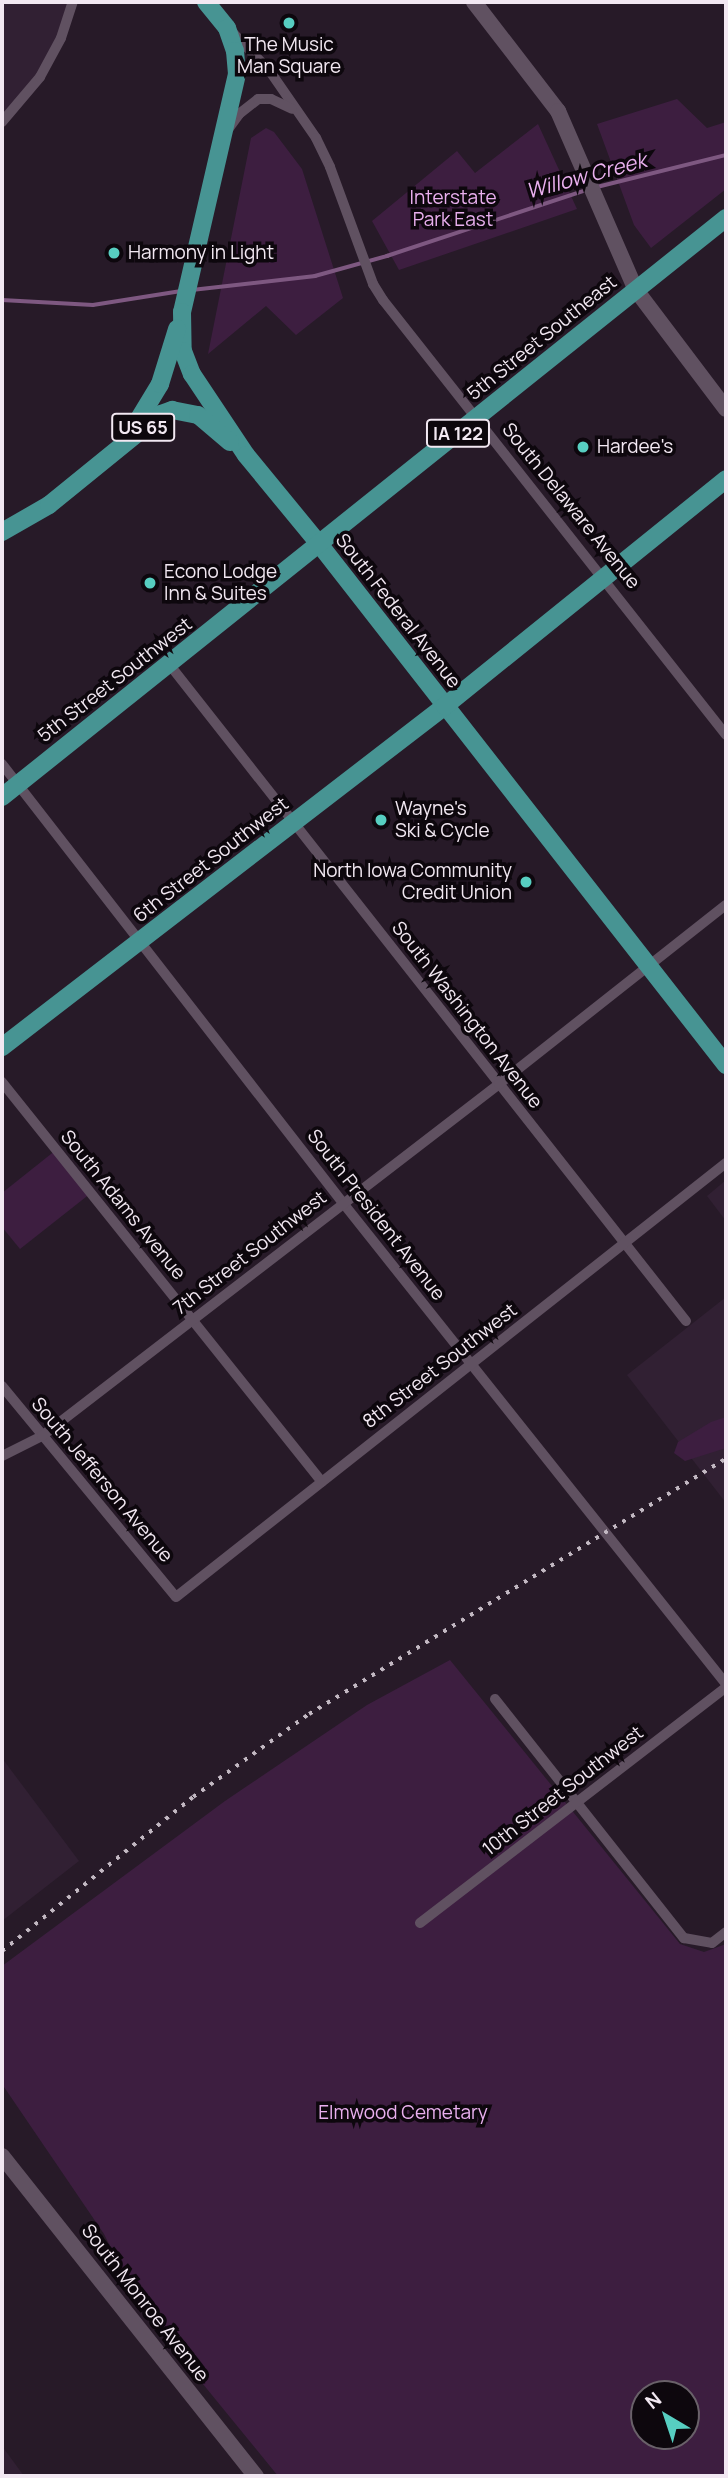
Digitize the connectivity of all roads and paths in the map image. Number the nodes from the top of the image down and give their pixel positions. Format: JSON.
{"nodes":[{"id":1,"x":74,"y":2,"type":"edge"},
{"id":2,"x":206,"y":2,"type":"edge"},
{"id":3,"x":474,"y":2,"type":"edge"},
{"id":4,"x":227,"y":27,"type":"junction"},
{"id":5,"x":297,"y":113,"type":"junction"},
{"id":6,"x":2,"y":122,"type":"edge"},
{"id":7,"x":224,"y":134,"type":"junction"},
{"id":8,"x":726,"y":218,"type":"edge"},
{"id":9,"x":636,"y":290,"type":"junction"},
{"id":10,"x":182,"y":312,"type":"junction"},
{"id":11,"x":726,"y":409,"type":"edge"},
{"id":12,"x":475,"y":419,"type":"junction"},
{"id":13,"x":121,"y":446,"type":"junction"},
{"id":14,"x":246,"y":455,"type":"junction"},
{"id":15,"x":726,"y":480,"type":"edge"},
{"id":16,"x":48,"y":505,"type":"junction"},
{"id":17,"x":2,"y":532,"type":"edge"},
{"id":18,"x":2,"y":542,"type":"edge"},
{"id":19,"x":320,"y":545,"type":"junction"},
{"id":20,"x":602,"y":579,"type":"junction"},
{"id":21,"x":169,"y":664,"type":"junction"},
{"id":22,"x":445,"y":706,"type":"junction"},
{"id":23,"x":726,"y":734,"type":"edge"},
{"id":24,"x":2,"y":764,"type":"edge"},
{"id":25,"x":18,"y":784,"type":"junction"},
{"id":26,"x":2,"y":797,"type":"edge"},
{"id":27,"x":294,"y":822,"type":"junction"},
{"id":28,"x":726,"y":905,"type":"edge"},
{"id":29,"x":140,"y":940,"type":"junction"},
{"id":30,"x":649,"y":967,"type":"junction"},
{"id":31,"x":2,"y":1047,"type":"edge"},
{"id":32,"x":726,"y":1065,"type":"edge"},
{"id":33,"x":2,"y":1082,"type":"edge"},
{"id":34,"x":499,"y":1084,"type":"junction"},
{"id":35,"x":726,"y":1163,"type":"edge"},
{"id":36,"x":343,"y":1203,"type":"junction"},
{"id":37,"x":625,"y":1243,"type":"junction"},
{"id":38,"x":193,"y":1321,"type":"junction"},
{"id":39,"x":686,"y":1321,"type":"dead end"},
{"id":40,"x":471,"y":1364,"type":"junction"},
{"id":41,"x":2,"y":1386,"type":"edge"},
{"id":42,"x":42,"y":1436,"type":"junction"},
{"id":43,"x":2,"y":1456,"type":"edge"},
{"id":44,"x":322,"y":1482,"type":"junction"},
{"id":45,"x":176,"y":1597,"type":"joint"},
{"id":46,"x":726,"y":1686,"type":"edge"},
{"id":47,"x":495,"y":1699,"type":"dead end"},
{"id":48,"x":576,"y":1803,"type":"junction"},
{"id":49,"x":420,"y":1923,"type":"dead end"},
{"id":50,"x":726,"y":1932,"type":"edge"},
{"id":51,"x":2,"y":2156,"type":"edge"},
{"id":52,"x":256,"y":2476,"type":"edge"}],
"edges":[{"from":1,"to":6,"type":"street"},
{"from":2,"to":4,"type":"main road","name":"South Delaware Avenue","number":"US 65"},
{"from":3,"to":9,"type":"main road"},
{"from":4,"to":5,"type":"street","name":"South Delaware Avenue"},
{"from":4,"to":7,"type":"main road","name":"South Delaware Avenue","number":"US 65"},
{"from":5,"to":7,"type":"street"},
{"from":5,"to":12,"type":"street","name":"South Delaware Avenue"},
{"from":7,"to":10,"type":"main road","name":"South Federal Avenue","number":"US 65"},
{"from":8,"to":9,"type":"main road","name":"5th Street Southeast","number":"IA 122"},
{"from":9,"to":11,"type":"main road"},
{"from":9,"to":12,"type":"main road","name":"5th Street Southeast","number":"IA 122"},
{"from":10,"to":13,"type":"main road"},
{"from":10,"to":14,"type":"main road","name":"South Federal Avenue","number":"US 65"},
{"from":12,"to":19,"type":"main road","name":"5th Street Southeast","number":"IA 122"},
{"from":12,"to":20,"type":"street","name":"South Delaware Avenue"},
{"from":13,"to":14,"type":"main road","number":"US 65"},
{"from":13,"to":16,"type":"main road","number":"US 65"},
{"from":14,"to":19,"type":"main road","name":"South Federal Avenue","number":"US 65"},
{"from":15,"to":20,"type":"main road","name":"6th Street Southwest"},
{"from":16,"to":17,"type":"main road","number":"US 65"},
{"from":16,"to":18,"type":"street"},
{"from":19,"to":21,"type":"main road","name":"5th Street Southwest"},
{"from":19,"to":22,"type":"main road","name":"South Federal Avenue"},
{"from":20,"to":22,"type":"main road","name":"6th Street Southwest"},
{"from":20,"to":23,"type":"street","name":"South Delaware Avenue"},
{"from":21,"to":25,"type":"main road","name":"5th Street Southwest"},
{"from":21,"to":27,"type":"street","name":"South Washington Avenue"},
{"from":22,"to":27,"type":"main road","name":"6th Street Southwest"},
{"from":22,"to":30,"type":"main road","name":"South Federal Avenue"},
{"from":24,"to":25,"type":"street","name":"South President Avenue"},
{"from":25,"to":26,"type":"main road","name":"5th Street Southwest"},
{"from":25,"to":29,"type":"street","name":"South President Avenue"},
{"from":27,"to":29,"type":"main road","name":"6th Street Southwest"},
{"from":27,"to":34,"type":"street","name":"South Washington Avenue"},
{"from":28,"to":30,"type":"street","name":"7th Street Southwest"},
{"from":29,"to":31,"type":"main road","name":"6th Street Southwest"},
{"from":29,"to":36,"type":"street","name":"South President Avenue"},
{"from":30,"to":32,"type":"main road","name":"South Federal Avenue"},
{"from":30,"to":34,"type":"street","name":"7th Street Southwest"},
{"from":33,"to":38,"type":"street","name":"South Adams Avenue"},
{"from":34,"to":36,"type":"street","name":"7th Street Southwest"},
{"from":34,"to":37,"type":"street","name":"South Washington Avenue"},
{"from":35,"to":37,"type":"street","name":"8th Street Southwest"},
{"from":36,"to":38,"type":"street","name":"7th Street Southwest"},
{"from":36,"to":40,"type":"street","name":"South President Avenue"},
{"from":37,"to":39,"type":"street","name":"South Washington Avenue"},
{"from":37,"to":40,"type":"street","name":"8th Street Southwest"},
{"from":38,"to":42,"type":"street","name":"7th Street Southwest"},
{"from":38,"to":44,"type":"street","name":"South Adams Avenue"},
{"from":40,"to":44,"type":"street","name":"8th Street Southwest"},
{"from":40,"to":46,"type":"street","name":"South President Avenue"},
{"from":41,"to":42,"type":"street","name":"South Jefferson Avenue"},
{"from":42,"to":43,"type":"street","name":"7th Street Southwest"},
{"from":42,"to":45,"type":"street","name":"South Jefferson Avenue"},
{"from":44,"to":45,"type":"street","name":"8th Street Southwest"},
{"from":46,"to":48,"type":"street","name":"10th Street Southwest"},
{"from":47,"to":48,"type":"street"},
{"from":48,"to":49,"type":"street","name":"10th Street Southwest"},
{"from":48,"to":50,"type":"street"},
{"from":51,"to":52,"type":"main road","name":"South Monroe Avenue"}]}
